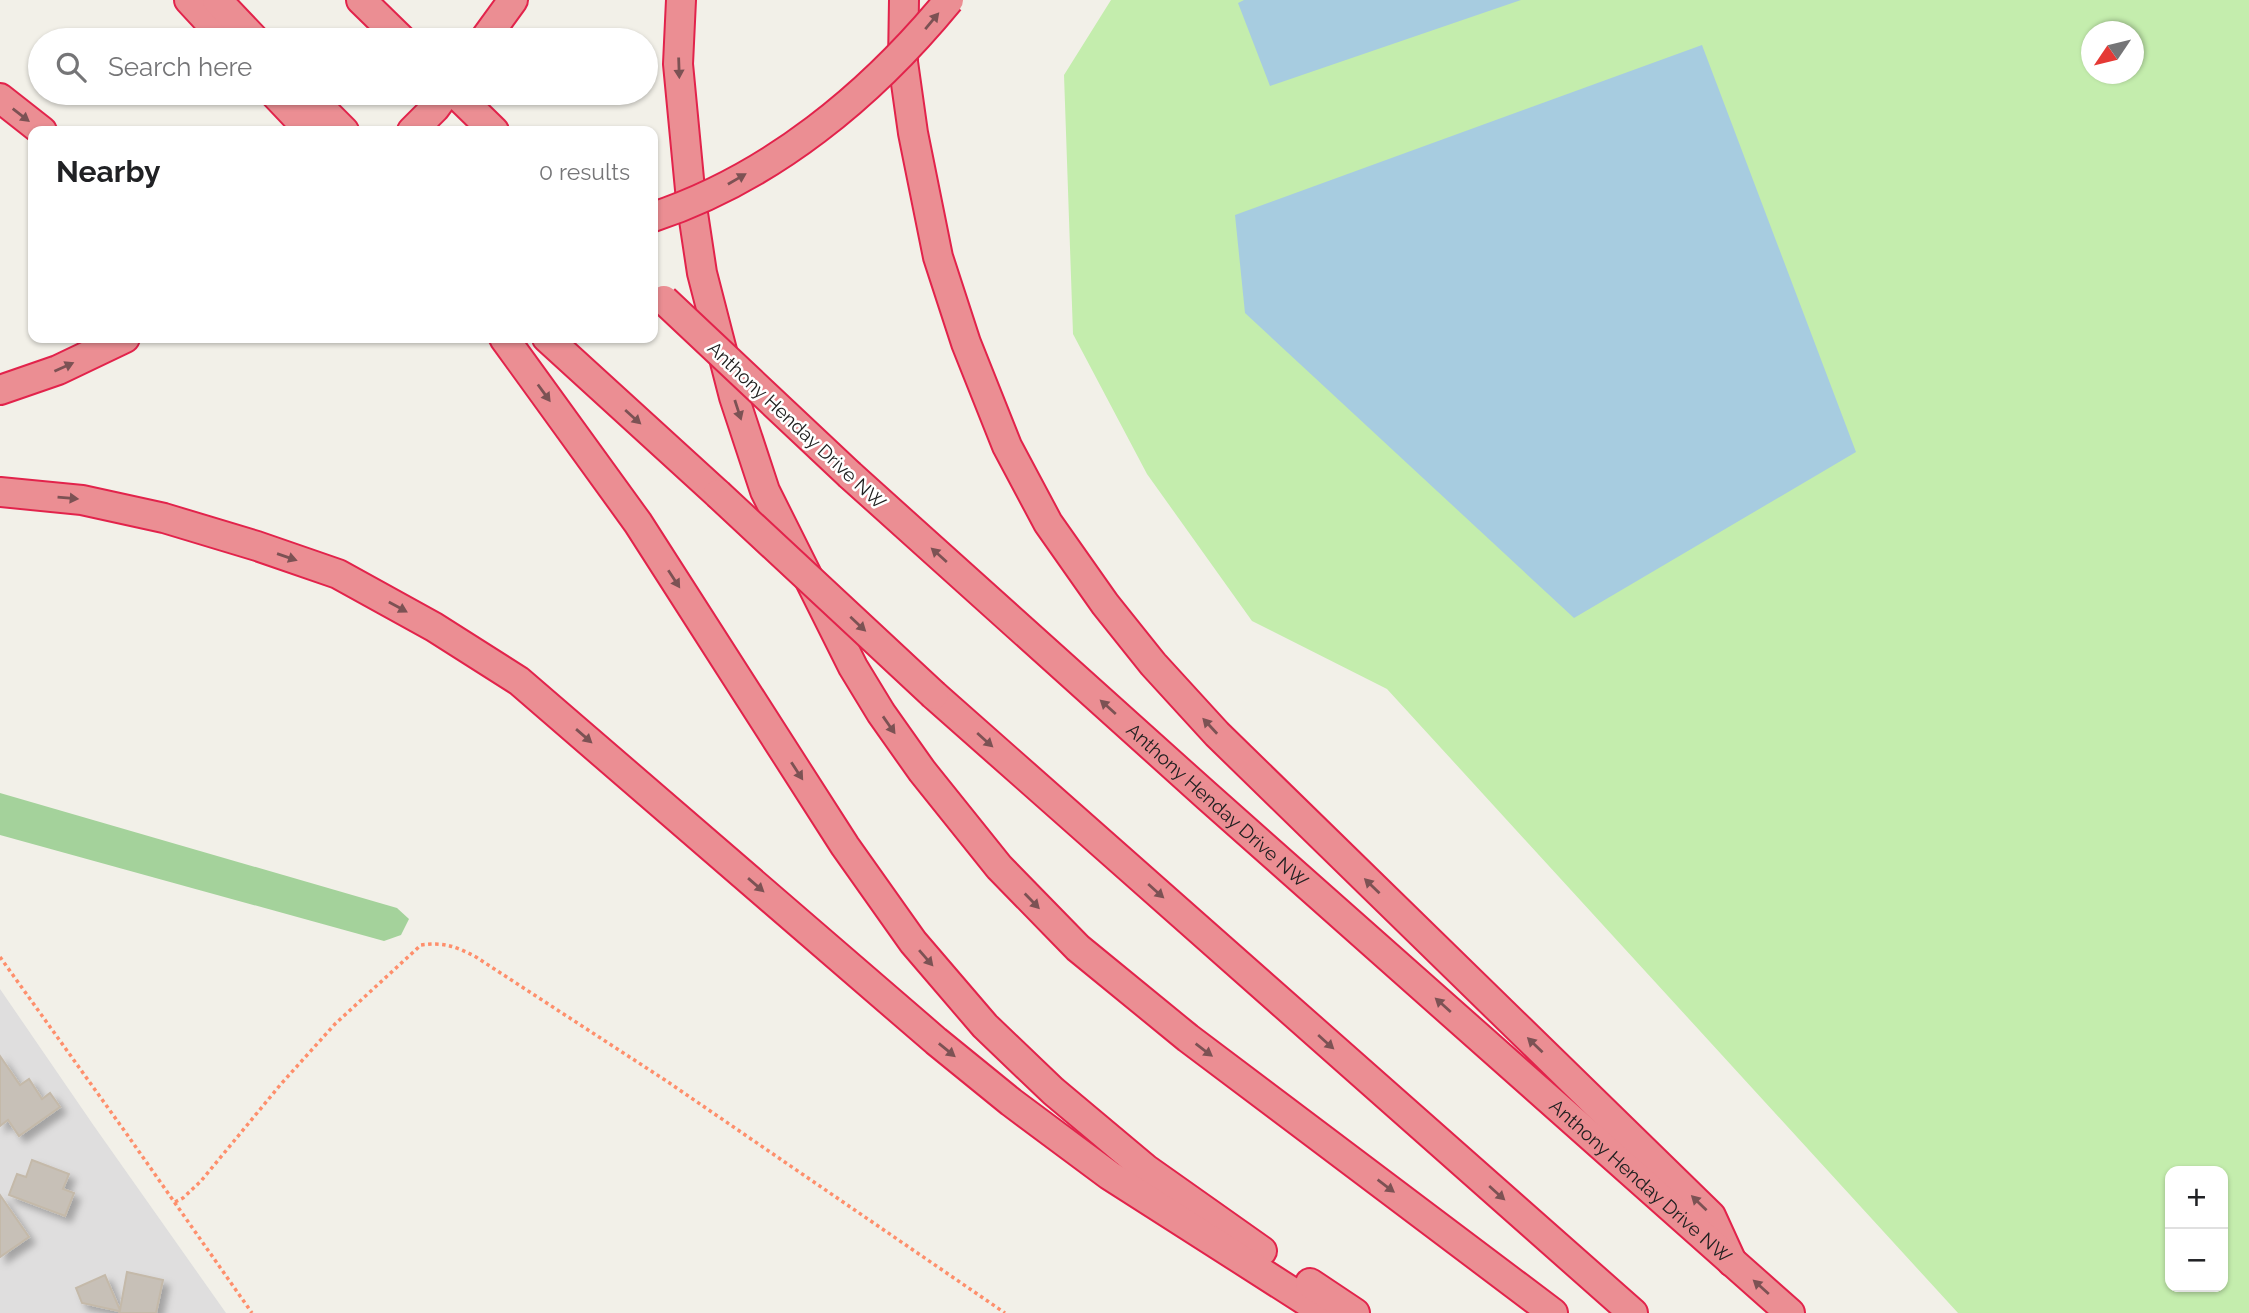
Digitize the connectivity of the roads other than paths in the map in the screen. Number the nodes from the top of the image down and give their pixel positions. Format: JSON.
{"nodes":[{"id":1,"x":189,"y":0,"type":"edge"},
{"id":2,"x":217,"y":0,"type":"edge"},
{"id":3,"x":361,"y":0,"type":"edge"},
{"id":4,"x":513,"y":0,"type":"edge"},
{"id":5,"x":681,"y":0,"type":"edge"},
{"id":6,"x":904,"y":0,"type":"edge"},
{"id":7,"x":949,"y":0,"type":"edge"},
{"id":8,"x":215,"y":28,"type":"edge"},
{"id":9,"x":244,"y":28,"type":"edge"},
{"id":10,"x":390,"y":28,"type":"edge"},
{"id":11,"x":493,"y":28,"type":"edge"},
{"id":12,"x":0,"y":98,"type":"edge"},
{"id":13,"x":437,"y":105,"type":"edge"},
{"id":14,"x":467,"y":105,"type":"edge"},
{"id":15,"x":307,"y":111,"type":"edge"},
{"id":16,"x":36,"y":126,"type":"edge"},
{"id":17,"x":335,"y":126,"type":"edge"},
{"id":18,"x":417,"y":126,"type":"edge"},
{"id":19,"x":489,"y":126,"type":"edge"},
{"id":20,"x":658,"y":215,"type":"edge"},
{"id":21,"x":658,"y":295,"type":"edge"},
{"id":22,"x":115,"y":343,"type":"edge"},
{"id":23,"x":508,"y":343,"type":"edge"},
{"id":24,"x":553,"y":343,"type":"edge"},
{"id":25,"x":0,"y":390,"type":"edge"},
{"id":26,"x":0,"y":492,"type":"edge"},
{"id":27,"x":1732,"y":1262,"type":"junction"},
{"id":28,"x":1325,"y":1313,"type":"edge"},
{"id":29,"x":1355,"y":1313,"type":"edge"},
{"id":30,"x":1553,"y":1313,"type":"edge"},
{"id":31,"x":1633,"y":1313,"type":"edge"},
{"id":32,"x":1790,"y":1313,"type":"edge"}],
"edges":[{"from":1,"to":8,"type":"highway"},
{"from":2,"to":9,"type":"highway"},
{"from":3,"to":10,"type":"highway"},
{"from":4,"to":11,"type":"highway"},
{"from":5,"to":30,"type":"highway","one_way":true},
{"from":27,"to":6,"type":"highway","one_way":true},
{"from":20,"to":7,"type":"highway","one_way":true,"bridge":true},
{"from":12,"to":16,"type":"highway","one_way":true},
{"from":13,"to":18,"type":"highway"},
{"from":14,"to":19,"type":"highway"},
{"from":15,"to":17,"type":"highway"},
{"from":27,"to":21,"type":"highway","name":"Anthony Henday Drive NW","one_way":true,"bridge":true},
{"from":25,"to":22,"type":"highway","one_way":true},
{"from":23,"to":29,"type":"highway","one_way":true},
{"from":24,"to":31,"type":"highway","one_way":true,"bridge":true},
{"from":26,"to":28,"type":"highway","one_way":true},
{"from":32,"to":27,"type":"highway","name":"Anthony Henday Drive NW","one_way":true}]}
